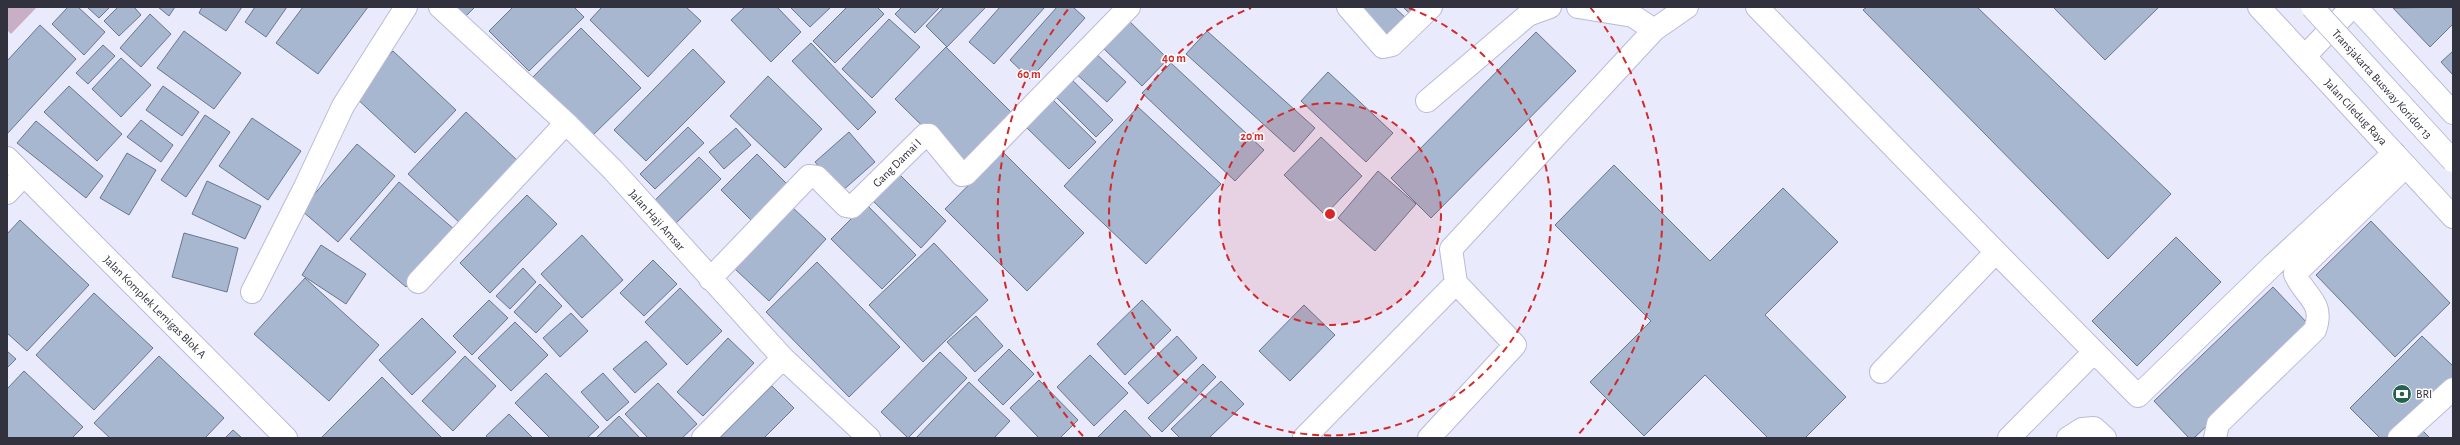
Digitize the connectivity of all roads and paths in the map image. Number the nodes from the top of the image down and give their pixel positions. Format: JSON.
{"nodes":[{"id":1,"x":406,"y":7,"type":"edge"},
{"id":2,"x":440,"y":7,"type":"edge"},
{"id":3,"x":1129,"y":7,"type":"edge"},
{"id":4,"x":1348,"y":7,"type":"edge"},
{"id":5,"x":1431,"y":7,"type":"edge"},
{"id":6,"x":1550,"y":7,"type":"edge"},
{"id":7,"x":1578,"y":7,"type":"edge"},
{"id":8,"x":1687,"y":7,"type":"edge"},
{"id":9,"x":1757,"y":7,"type":"edge"},
{"id":10,"x":2259,"y":7,"type":"edge"},
{"id":11,"x":2312,"y":7,"type":"edge"},
{"id":12,"x":2352,"y":7,"type":"edge"},
{"id":13,"x":2356,"y":7,"type":"edge"},
{"id":14,"x":1654,"y":30,"type":"junction"},
{"id":15,"x":2305,"y":56,"type":"junction"},
{"id":16,"x":1427,"y":101,"type":"dead end"},
{"id":17,"x":2453,"y":113,"type":"edge"},
{"id":18,"x":566,"y":123,"type":"junction"},
{"id":19,"x":7,"y":158,"type":"edge"},
{"id":20,"x":2400,"y":160,"type":"junction"},
{"id":21,"x":2453,"y":161,"type":"edge"},
{"id":22,"x":23,"y":176,"type":"junction"},
{"id":23,"x":7,"y":193,"type":"edge"},
{"id":24,"x":2453,"y":217,"type":"edge"},
{"id":25,"x":1996,"y":252,"type":"junction"},
{"id":26,"x":710,"y":279,"type":"junction"},
{"id":27,"x":418,"y":282,"type":"dead end"},
{"id":28,"x":1456,"y":283,"type":"junction"},
{"id":29,"x":252,"y":292,"type":"dead end"},
{"id":30,"x":2094,"y":352,"type":"junction"},
{"id":31,"x":783,"y":358,"type":"junction"},
{"id":32,"x":1881,"y":372,"type":"dead end"},
{"id":33,"x":2453,"y":389,"type":"edge"},
{"id":34,"x":286,"y":438,"type":"edge"},
{"id":35,"x":703,"y":438,"type":"edge"},
{"id":36,"x":870,"y":438,"type":"edge"},
{"id":37,"x":1304,"y":438,"type":"edge"},
{"id":38,"x":1429,"y":438,"type":"edge"},
{"id":39,"x":2009,"y":438,"type":"edge"},
{"id":40,"x":2068,"y":438,"type":"edge"},
{"id":41,"x":2105,"y":438,"type":"edge"},
{"id":42,"x":2215,"y":438,"type":"edge"},
{"id":43,"x":2399,"y":438,"type":"edge"}],
"edges":[{"from":1,"to":29,"type":"street"},
{"from":2,"to":18,"type":"street","name":"Jalan Haji Amsar"},
{"from":3,"to":26,"type":"street","name":"Gang Damai I"},
{"from":4,"to":5,"type":"street"},
{"from":6,"to":16,"type":"street"},
{"from":7,"to":14,"type":"street"},
{"from":8,"to":14,"type":"street"},
{"from":9,"to":25,"type":"street"},
{"from":10,"to":15,"type":"street","name":"Jalan Ciledug Raya"},
{"from":11,"to":21,"type":"street","name":"Transjakarta Busway Koridor 13","bridge":true},
{"from":12,"to":15,"type":"street"},
{"from":13,"to":17,"type":"street"},
{"from":14,"to":28,"type":"street"},
{"from":15,"to":20,"type":"street","name":"Jalan Ciledug Raya"},
{"from":18,"to":26,"type":"street","name":"Jalan Haji Amsar"},
{"from":18,"to":27,"type":"street"},
{"from":19,"to":22,"type":"street","name":"Jalan Komplek Lemigas Blok A"},
{"from":20,"to":24,"type":"street","name":"Jalan Ciledug Raya"},
{"from":20,"to":30,"type":"street"},
{"from":20,"to":42,"type":"street"},
{"from":22,"to":23,"type":"street"},
{"from":22,"to":34,"type":"street","name":"Jalan Komplek Lemigas Blok A"},
{"from":25,"to":30,"type":"street"},
{"from":25,"to":32,"type":"street"},
{"from":26,"to":31,"type":"street","name":"Jalan Haji Amsar"},
{"from":28,"to":37,"type":"street"},
{"from":28,"to":38,"type":"street"},
{"from":30,"to":39,"type":"street"},
{"from":31,"to":35,"type":"street"},
{"from":31,"to":36,"type":"street","name":"Jalan Haji Amsar"},
{"from":33,"to":43,"type":"street"},
{"from":40,"to":41,"type":"street"}]}
